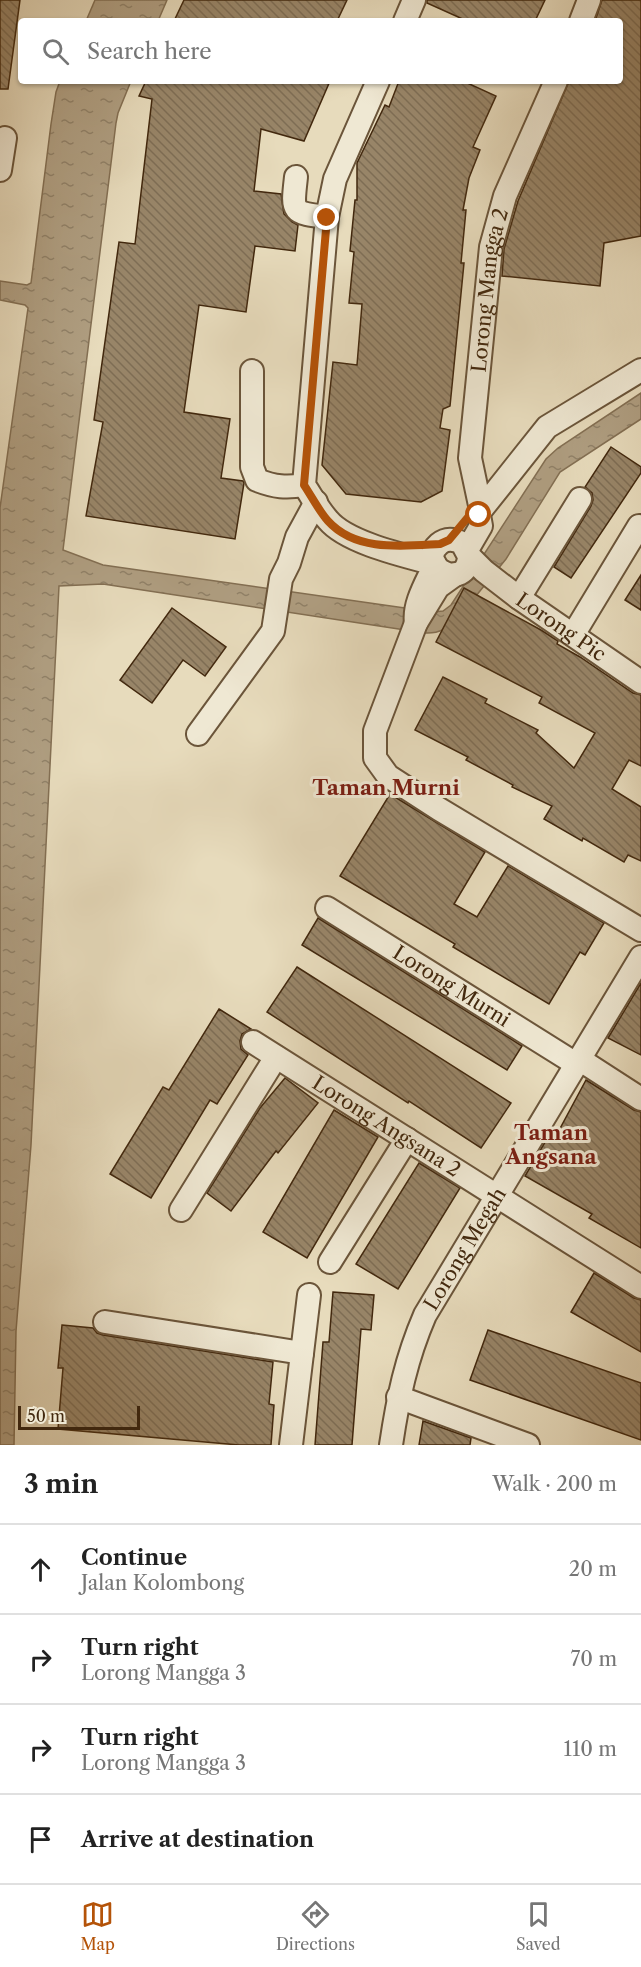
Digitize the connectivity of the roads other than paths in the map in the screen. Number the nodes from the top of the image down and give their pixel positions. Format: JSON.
{"nodes":[{"id":1,"x":589,"y":0,"type":"edge"},
{"id":2,"x":582,"y":18,"type":"edge"},
{"id":3,"x":377,"y":84,"type":"edge"},
{"id":4,"x":555,"y":84,"type":"edge"},
{"id":5,"x":5,"y":138,"type":"dead end"},
{"id":6,"x":0,"y":170,"type":"edge"},
{"id":7,"x":296,"y":177,"type":"dead end"},
{"id":8,"x":327,"y":218,"type":"junction"},
{"id":9,"x":641,"y":370,"type":"edge"},
{"id":10,"x":252,"y":371,"type":"dead end"},
{"id":11,"x":310,"y":494,"type":"junction"},
{"id":12,"x":580,"y":499,"type":"dead end"},
{"id":13,"x":480,"y":512,"type":"junction"},
{"id":14,"x":639,"y":526,"type":"dead end"},
{"id":15,"x":372,"y":545,"type":"junction"},
{"id":16,"x":398,"y":554,"type":"junction"},
{"id":17,"x":462,"y":561,"type":"junction"},
{"id":18,"x":519,"y":598,"type":"junction"},
{"id":19,"x":418,"y":618,"type":"junction"},
{"id":20,"x":573,"y":635,"type":"junction"},
{"id":21,"x":641,"y":682,"type":"edge"},
{"id":22,"x":198,"y":734,"type":"dead end"},
{"id":23,"x":327,"y":908,"type":"dead end"},
{"id":24,"x":641,"y":930,"type":"edge"},
{"id":25,"x":641,"y":957,"type":"edge"},
{"id":26,"x":253,"y":1042,"type":"dead end"},
{"id":27,"x":276,"y":1057,"type":"junction"},
{"id":28,"x":577,"y":1062,"type":"junction"},
{"id":29,"x":641,"y":1100,"type":"edge"},
{"id":30,"x":407,"y":1139,"type":"junction"},
{"id":31,"x":497,"y":1196,"type":"junction"},
{"id":32,"x":181,"y":1210,"type":"dead end"},
{"id":33,"x":330,"y":1262,"type":"dead end"},
{"id":34,"x":641,"y":1287,"type":"edge"},
{"id":35,"x":309,"y":1295,"type":"dead end"},
{"id":36,"x":105,"y":1322,"type":"dead end"},
{"id":37,"x":302,"y":1353,"type":"junction"},
{"id":38,"x":398,"y":1396,"type":"junction"},
{"id":39,"x":494,"y":1439,"type":"edge"},
{"id":40,"x":291,"y":1445,"type":"edge"},
{"id":41,"x":392,"y":1445,"type":"edge"},
{"id":42,"x":528,"y":1445,"type":"edge"}],
"edges":[{"from":1,"to":2,"type":"street"},
{"from":3,"to":8,"type":"street"},
{"from":4,"to":13,"type":"street","name":"Lorong Mangga 2"},
{"from":5,"to":6,"type":"street"},
{"from":7,"to":8,"type":"street"},
{"from":8,"to":11,"type":"street"},
{"from":9,"to":13,"type":"street"},
{"from":10,"to":11,"type":"street"},
{"from":11,"to":15,"type":"street"},
{"from":11,"to":22,"type":"street"},
{"from":12,"to":18,"type":"street"},
{"from":13,"to":17,"type":"street"},
{"from":14,"to":20,"type":"street"},
{"from":15,"to":16,"type":"street"},
{"from":15,"to":17,"type":"street"},
{"from":16,"to":17,"type":"street"},
{"from":16,"to":19,"type":"street"},
{"from":17,"to":18,"type":"street","name":"Lorong Pic"},
{"from":17,"to":19,"type":"street"},
{"from":18,"to":20,"type":"street","name":"Lorong Pic"},
{"from":19,"to":24,"type":"street"},
{"from":20,"to":21,"type":"street","name":"Lorong Pic"},
{"from":23,"to":28,"type":"street","name":"Lorong Murni"},
{"from":25,"to":28,"type":"street","name":"Lorong Megah"},
{"from":26,"to":27,"type":"street","name":"Lorong Angsana 2"},
{"from":27,"to":30,"type":"street","name":"Lorong Angsana 2"},
{"from":27,"to":32,"type":"street"},
{"from":28,"to":29,"type":"street","name":"Lorong Murni"},
{"from":28,"to":31,"type":"street","name":"Lorong Megah"},
{"from":30,"to":31,"type":"street","name":"Lorong Angsana 2"},
{"from":30,"to":33,"type":"street"},
{"from":31,"to":34,"type":"street","name":"Lorong Angsana 2"},
{"from":31,"to":38,"type":"street","name":"Lorong Megah"},
{"from":35,"to":37,"type":"street"},
{"from":36,"to":37,"type":"street"},
{"from":37,"to":40,"type":"street"},
{"from":38,"to":39,"type":"street"},
{"from":38,"to":41,"type":"street","name":"Lorong Megah"},
{"from":39,"to":42,"type":"street"}]}
